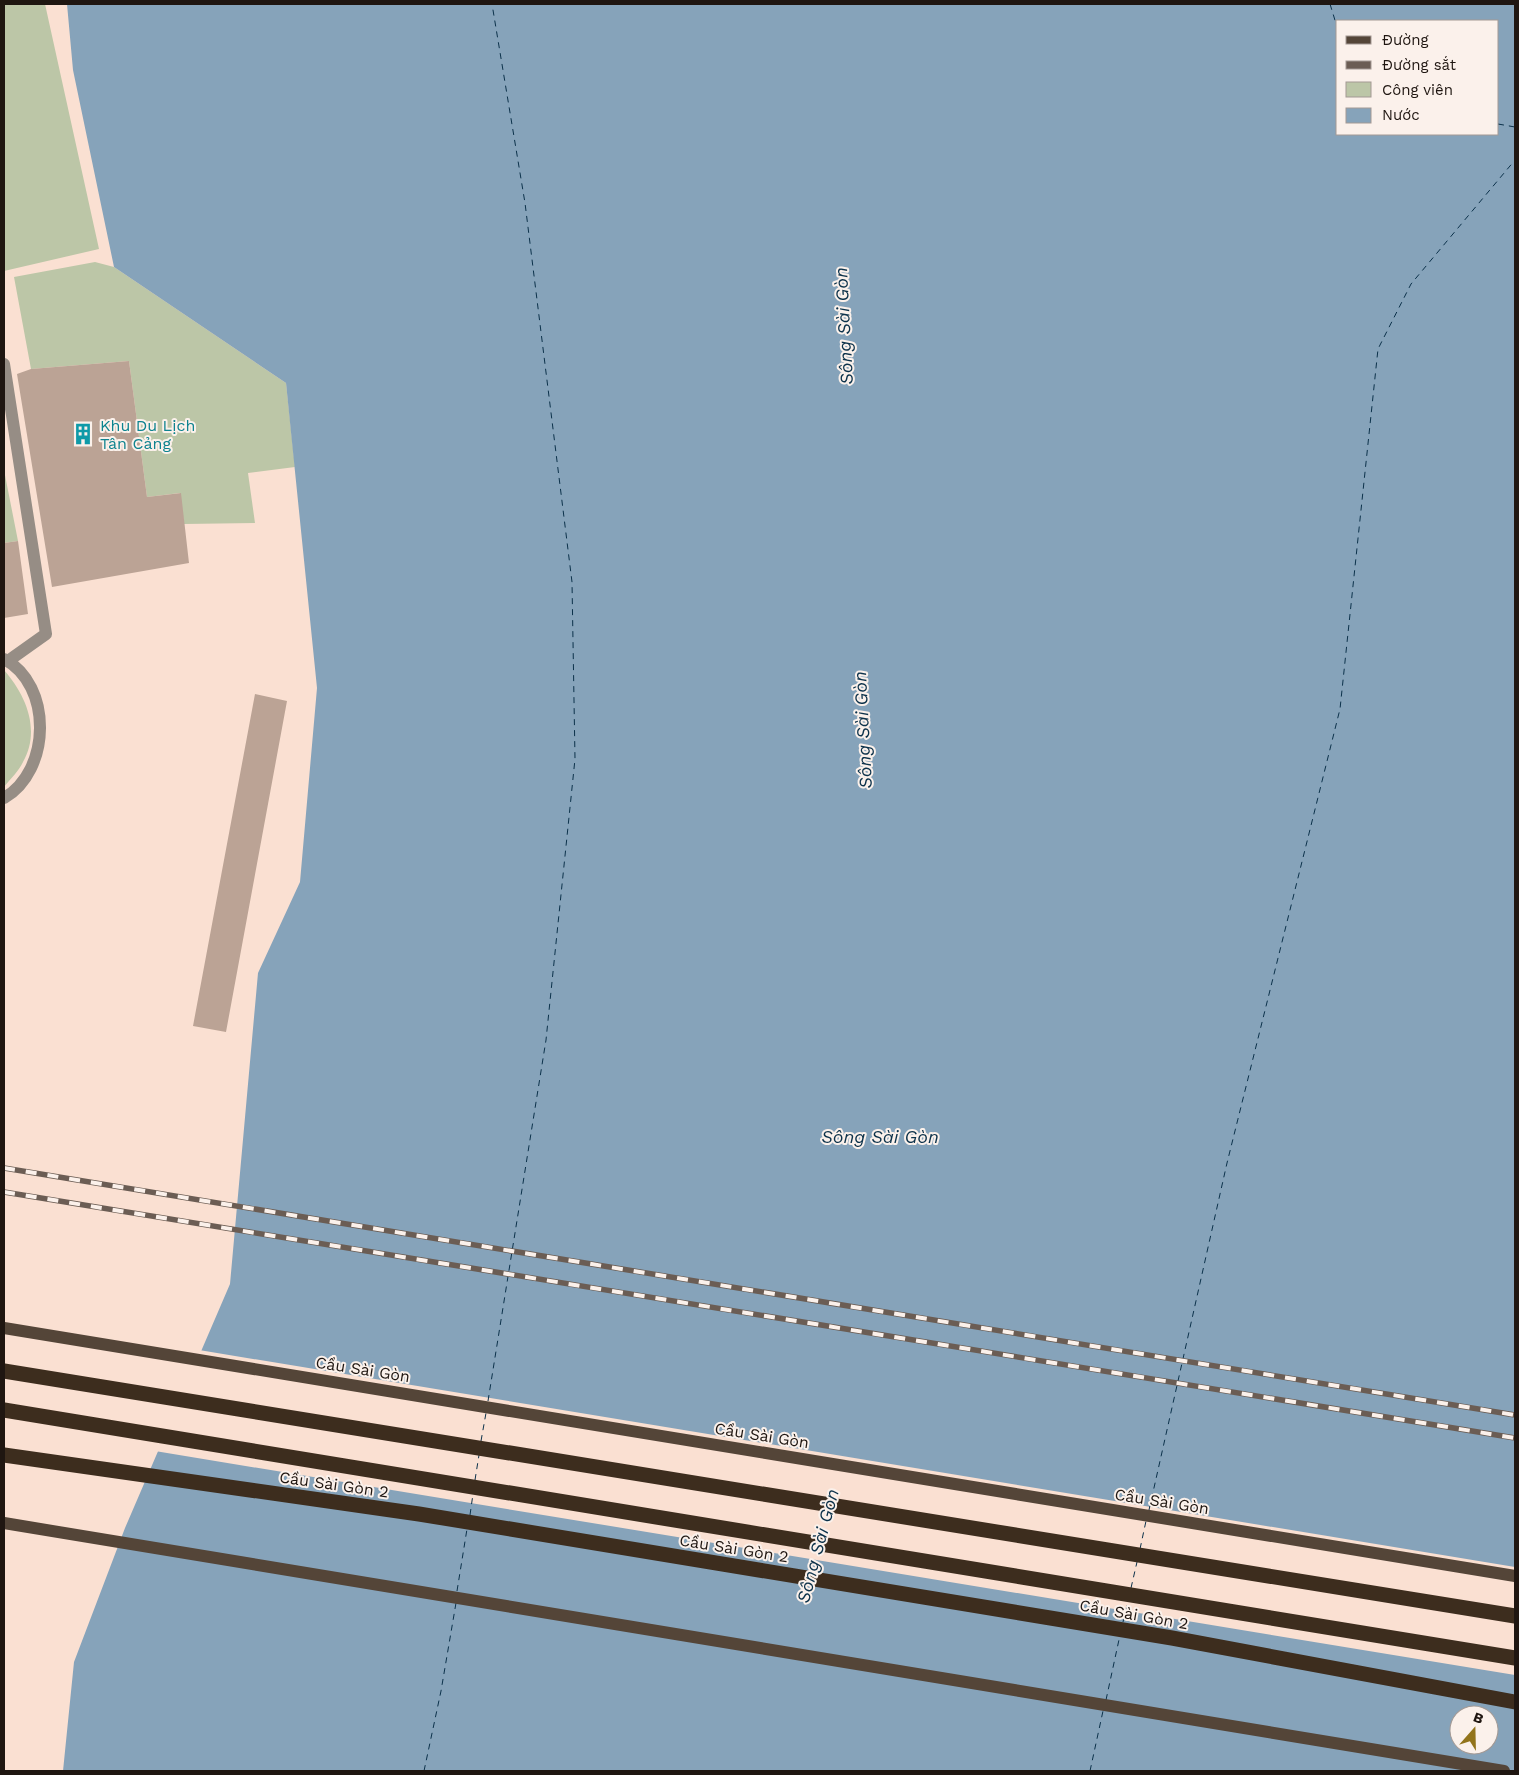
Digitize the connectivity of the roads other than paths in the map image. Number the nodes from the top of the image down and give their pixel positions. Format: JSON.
{"nodes":[{"id":1,"x":4,"y":364,"type":"edge"},
{"id":2,"x":6,"y":660,"type":"edge"},
{"id":3,"x":4,"y":798,"type":"edge"},
{"id":4,"x":4,"y":1328,"type":"edge"},
{"id":5,"x":4,"y":1371,"type":"edge"},
{"id":6,"x":4,"y":1410,"type":"edge"},
{"id":7,"x":4,"y":1455,"type":"edge"},
{"id":8,"x":4,"y":1522,"type":"edge"},
{"id":9,"x":1515,"y":1576,"type":"edge"},
{"id":10,"x":1515,"y":1616,"type":"edge"},
{"id":11,"x":1515,"y":1658,"type":"edge"},
{"id":12,"x":1515,"y":1702,"type":"edge"},
{"id":13,"x":1504,"y":1771,"type":"edge"}],
"edges":[{"from":1,"to":2,"type":"lane"},
{"from":2,"to":3,"type":"lane"},
{"from":4,"to":9,"type":"main road","name":"Cầu Sài Gòn"},
{"from":5,"to":10,"type":"highway"},
{"from":6,"to":11,"type":"highway"},
{"from":7,"to":12,"type":"highway","name":"Cầu Sài Gòn 2"},
{"from":8,"to":13,"type":"main road"}]}
